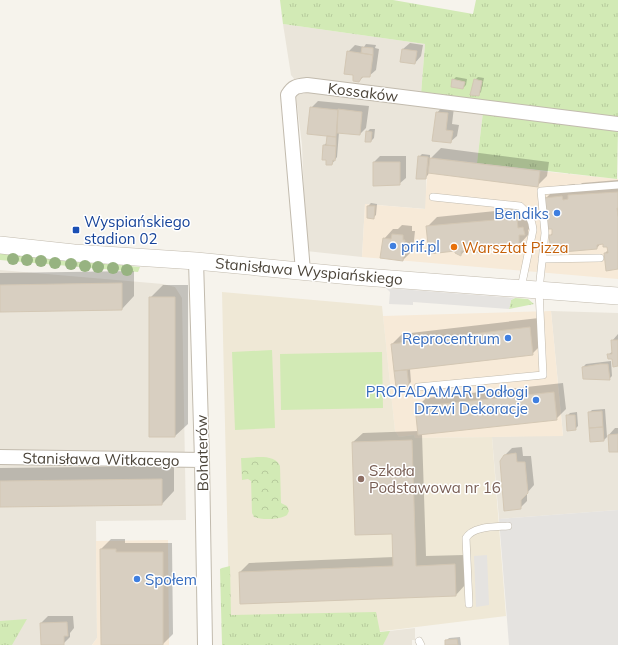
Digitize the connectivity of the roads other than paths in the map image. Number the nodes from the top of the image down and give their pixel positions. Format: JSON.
{"nodes":[{"id":1,"x":618,"y":124,"type":"edge"},
{"id":2,"x":618,"y":185,"type":"edge"},
{"id":3,"x":433,"y":197,"type":"dead end"},
{"id":4,"x":0,"y":245,"type":"edge"},
{"id":5,"x":600,"y":258,"type":"dead end"},
{"id":6,"x":542,"y":259,"type":"junction"},
{"id":7,"x":196,"y":261,"type":"junction"},
{"id":8,"x":303,"y":271,"type":"junction"},
{"id":9,"x":521,"y":289,"type":"junction"},
{"id":10,"x":539,"y":290,"type":"junction"},
{"id":11,"x":618,"y":296,"type":"edge"},
{"id":12,"x":418,"y":387,"type":"dead end"},
{"id":13,"x":0,"y":457,"type":"edge"},
{"id":14,"x":202,"y":460,"type":"junction"},
{"id":15,"x":508,"y":526,"type":"dead end"},
{"id":16,"x":469,"y":604,"type":"dead end"},
{"id":17,"x":206,"y":645,"type":"edge"}],
"edges":[{"from":1,"to":8,"type":"street","name":"Kossaków"},
{"from":2,"to":6,"type":"lane"},
{"from":3,"to":9,"type":"lane"},
{"from":4,"to":7,"type":"street","name":"Stanisława Wyspiańskiego"},
{"from":5,"to":6,"type":"lane"},
{"from":6,"to":10,"type":"lane"},
{"from":7,"to":8,"type":"street","name":"Stanisława Wyspiańskiego"},
{"from":7,"to":14,"type":"street","name":"Bohaterów"},
{"from":8,"to":9,"type":"street","name":"Stanisława Wyspiańskiego"},
{"from":9,"to":10,"type":"street","name":"Stanisława Wyspiańskiego"},
{"from":10,"to":11,"type":"street","name":"Stanisława Wyspiańskiego"},
{"from":10,"to":12,"type":"lane"},
{"from":13,"to":14,"type":"street","name":"Stanisława Witkacego"},
{"from":14,"to":17,"type":"street","name":"Bohaterów"},
{"from":15,"to":16,"type":"lane"}]}
